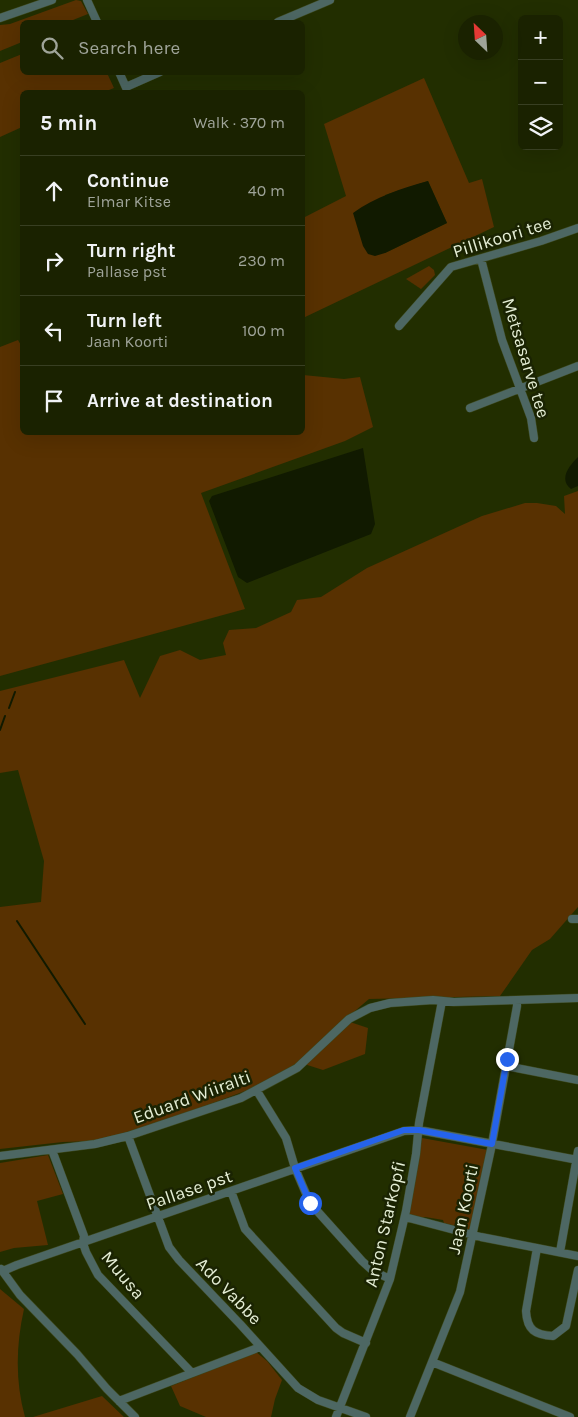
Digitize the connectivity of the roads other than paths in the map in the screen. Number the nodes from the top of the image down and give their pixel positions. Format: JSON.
{"nodes":[{"id":1,"x":52,"y":0,"type":"edge"},
{"id":2,"x":87,"y":0,"type":"edge"},
{"id":3,"x":330,"y":0,"type":"edge"},
{"id":4,"x":0,"y":18,"type":"edge"},
{"id":5,"x":96,"y":20,"type":"edge"},
{"id":6,"x":283,"y":20,"type":"edge"},
{"id":7,"x":120,"y":75,"type":"edge"},
{"id":8,"x":154,"y":75,"type":"edge"},
{"id":9,"x":127,"y":90,"type":"edge"},
{"id":10,"x":578,"y":228,"type":"edge"},
{"id":11,"x":481,"y":259,"type":"junction"},
{"id":12,"x":399,"y":326,"type":"dead end"},
{"id":13,"x":578,"y":366,"type":"edge"},
{"id":14,"x":521,"y":389,"type":"junction"},
{"id":15,"x":470,"y":408,"type":"dead end"},
{"id":16,"x":534,"y":438,"type":"dead end"},
{"id":17,"x":578,"y":998,"type":"edge"},
{"id":18,"x":517,"y":1000,"type":"junction"},
{"id":19,"x":442,"y":1001,"type":"junction"},
{"id":20,"x":506,"y":1066,"type":"junction"},
{"id":21,"x":578,"y":1080,"type":"edge"},
{"id":22,"x":257,"y":1091,"type":"junction"},
{"id":23,"x":419,"y":1130,"type":"junction"},
{"id":24,"x":128,"y":1136,"type":"junction"},
{"id":25,"x":492,"y":1144,"type":"junction"},
{"id":26,"x":52,"y":1150,"type":"junction"},
{"id":27,"x":578,"y":1151,"type":"edge"},
{"id":28,"x":0,"y":1156,"type":"edge"},
{"id":29,"x":577,"y":1160,"type":"edge"},
{"id":30,"x":295,"y":1168,"type":"junction"},
{"id":31,"x":231,"y":1191,"type":"junction"},
{"id":32,"x":158,"y":1216,"type":"junction"},
{"id":33,"x":405,"y":1217,"type":"junction"},
{"id":34,"x":473,"y":1234,"type":"junction"},
{"id":35,"x":83,"y":1242,"type":"junction"},
{"id":36,"x":537,"y":1248,"type":"junction"},
{"id":37,"x":560,"y":1252,"type":"junction"},
{"id":38,"x":578,"y":1256,"type":"edge"},
{"id":39,"x":1,"y":1270,"type":"edge"},
{"id":40,"x":578,"y":1270,"type":"edge"},
{"id":41,"x":390,"y":1278,"type":"junction"},
{"id":42,"x":366,"y":1343,"type":"junction"},
{"id":43,"x":260,"y":1346,"type":"junction"},
{"id":44,"x":432,"y":1362,"type":"junction"},
{"id":45,"x":192,"y":1373,"type":"junction"},
{"id":46,"x":119,"y":1400,"type":"junction"},
{"id":47,"x":340,"y":1407,"type":"junction"},
{"id":48,"x":135,"y":1417,"type":"edge"},
{"id":49,"x":336,"y":1417,"type":"edge"},
{"id":50,"x":366,"y":1417,"type":"edge"},
{"id":51,"x":410,"y":1417,"type":"edge"},
{"id":52,"x":570,"y":1417,"type":"edge"}],
"edges":[{"from":1,"to":4,"type":"street"},
{"from":2,"to":5,"type":"street"},
{"from":3,"to":6,"type":"street"},
{"from":7,"to":9,"type":"street"},
{"from":8,"to":9,"type":"street"},
{"from":10,"to":11,"type":"street","name":"Pillikoori tee"},
{"from":11,"to":12,"type":"street","name":"Pillikoori tee"},
{"from":11,"to":14,"type":"street","name":"Metsasarve tee"},
{"from":13,"to":14,"type":"street"},
{"from":14,"to":15,"type":"street"},
{"from":14,"to":16,"type":"street","name":"Metsasarve tee"},
{"from":17,"to":18,"type":"street","name":"Eduard Wiiralti"},
{"from":18,"to":19,"type":"street","name":"Eduard Wiiralti"},
{"from":18,"to":20,"type":"street","name":"Jaan Koorti"},
{"from":19,"to":22,"type":"street","name":"Eduard Wiiralti"},
{"from":19,"to":23,"type":"street","name":"Anton Starkopfi"},
{"from":20,"to":21,"type":"street"},
{"from":20,"to":25,"type":"street","name":"Jaan Koorti"},
{"from":22,"to":24,"type":"street","name":"Eduard Wiiralti"},
{"from":22,"to":30,"type":"street"},
{"from":23,"to":25,"type":"street","name":"Pallase pst"},
{"from":23,"to":30,"type":"street","name":"Pallase pst"},
{"from":23,"to":33,"type":"street","name":"Anton Starkopfi"},
{"from":24,"to":26,"type":"street","name":"Eduard Wiiralti"},
{"from":24,"to":32,"type":"street","name":"Ado Vabbe"},
{"from":25,"to":29,"type":"street","name":"Pallase pst"},
{"from":25,"to":34,"type":"street","name":"Jaan Koorti"},
{"from":26,"to":28,"type":"street","name":"Eduard Wiiralti"},
{"from":26,"to":35,"type":"street","name":"Muusa"},
{"from":27,"to":29,"type":"street"},
{"from":29,"to":37,"type":"street"},
{"from":30,"to":31,"type":"street","name":"Pallase pst"},
{"from":30,"to":41,"type":"street"},
{"from":31,"to":32,"type":"street","name":"Pallase pst"},
{"from":31,"to":42,"type":"street"},
{"from":32,"to":35,"type":"street","name":"Pallase pst"},
{"from":32,"to":43,"type":"street","name":"Ado Vabbe"},
{"from":33,"to":34,"type":"street"},
{"from":33,"to":41,"type":"street","name":"Anton Starkopfi"},
{"from":34,"to":36,"type":"street"},
{"from":34,"to":44,"type":"street","name":"Jaan Koorti"},
{"from":35,"to":39,"type":"street","name":"Pallase pst"},
{"from":35,"to":45,"type":"street","name":"Muusa"},
{"from":36,"to":37,"type":"street"},
{"from":36,"to":40,"type":"street"},
{"from":37,"to":38,"type":"street"},
{"from":39,"to":46,"type":"street","name":"Pallase pst"},
{"from":41,"to":42,"type":"street","name":"Anton Starkopfi"},
{"from":42,"to":47,"type":"street","name":"Anton Starkopfi"},
{"from":43,"to":45,"type":"street"},
{"from":43,"to":47,"type":"street","name":"Ado Vabbe"},
{"from":44,"to":51,"type":"street","name":"Jaan Koorti"},
{"from":44,"to":52,"type":"street"},
{"from":45,"to":46,"type":"street"},
{"from":46,"to":48,"type":"street","name":"Pallase pst"},
{"from":47,"to":49,"type":"street","name":"Anton Starkopfi"},
{"from":47,"to":50,"type":"street","name":"Ado Vabbe"}]}
